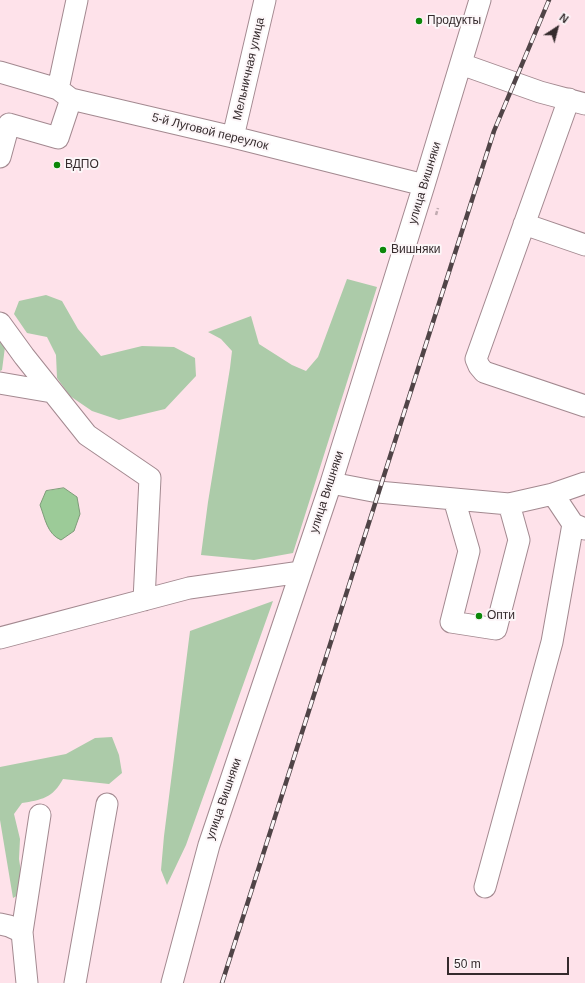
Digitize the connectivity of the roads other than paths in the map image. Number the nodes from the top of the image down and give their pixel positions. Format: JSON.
{"nodes":[{"id":1,"x":77,"y":0,"type":"edge"},
{"id":2,"x":265,"y":0,"type":"edge"},
{"id":3,"x":480,"y":0,"type":"edge"},
{"id":4,"x":461,"y":64,"type":"junction"},
{"id":5,"x":0,"y":72,"type":"edge"},
{"id":6,"x":64,"y":94,"type":"junction"},
{"id":7,"x":577,"y":101,"type":"edge"},
{"id":8,"x":233,"y":137,"type":"junction"},
{"id":9,"x":0,"y":157,"type":"edge"},
{"id":10,"x":424,"y":186,"type":"junction"},
{"id":11,"x":524,"y":224,"type":"junction"},
{"id":12,"x":585,"y":245,"type":"edge"},
{"id":13,"x":0,"y":323,"type":"edge"},
{"id":14,"x":0,"y":384,"type":"edge"},
{"id":15,"x":52,"y":392,"type":"junction"},
{"id":16,"x":585,"y":406,"type":"edge"},
{"id":17,"x":331,"y":483,"type":"junction"},
{"id":18,"x":585,"y":483,"type":"edge"},
{"id":19,"x":553,"y":494,"type":"junction"},
{"id":20,"x":454,"y":498,"type":"junction"},
{"id":21,"x":509,"y":504,"type":"junction"},
{"id":22,"x":579,"y":527,"type":"edge"},
{"id":23,"x":301,"y":572,"type":"junction"},
{"id":24,"x":144,"y":600,"type":"junction"},
{"id":25,"x":0,"y":638,"type":"edge"},
{"id":26,"x":107,"y":804,"type":"dead end"},
{"id":27,"x":40,"y":815,"type":"dead end"},
{"id":28,"x":485,"y":887,"type":"dead end"},
{"id":29,"x":0,"y":924,"type":"edge"},
{"id":30,"x":22,"y":932,"type":"junction"},
{"id":31,"x":27,"y":983,"type":"edge"},
{"id":32,"x":75,"y":983,"type":"edge"},
{"id":33,"x":172,"y":983,"type":"edge"}],
"edges":[{"from":1,"to":6,"type":"street"},
{"from":2,"to":8,"type":"street","name":"Мельничная улица"},
{"from":3,"to":4,"type":"street","name":"улица Вишняки"},
{"from":4,"to":7,"type":"street"},
{"from":4,"to":10,"type":"street","name":"улица Вишняки"},
{"from":5,"to":6,"type":"street","name":"5-й Луговой переулок"},
{"from":6,"to":8,"type":"street","name":"5-й Луговой переулок"},
{"from":6,"to":9,"type":"street"},
{"from":7,"to":11,"type":"street"},
{"from":8,"to":10,"type":"street","name":"5-й Луговой переулок"},
{"from":10,"to":17,"type":"street","name":"улица Вишняки"},
{"from":11,"to":12,"type":"street"},
{"from":11,"to":16,"type":"street"},
{"from":13,"to":15,"type":"street"},
{"from":14,"to":15,"type":"street"},
{"from":15,"to":24,"type":"street"},
{"from":17,"to":20,"type":"street"},
{"from":17,"to":23,"type":"street","name":"улица Вишняки"},
{"from":18,"to":19,"type":"street"},
{"from":19,"to":21,"type":"street"},
{"from":19,"to":22,"type":"street"},
{"from":20,"to":21,"type":"street"},
{"from":20,"to":21,"type":"street"},
{"from":22,"to":28,"type":"street"},
{"from":23,"to":24,"type":"street"},
{"from":23,"to":33,"type":"street","name":"улица Вишняки"},
{"from":24,"to":25,"type":"street"},
{"from":26,"to":32,"type":"street"},
{"from":27,"to":30,"type":"street"},
{"from":29,"to":30,"type":"street"},
{"from":30,"to":31,"type":"street"}]}
